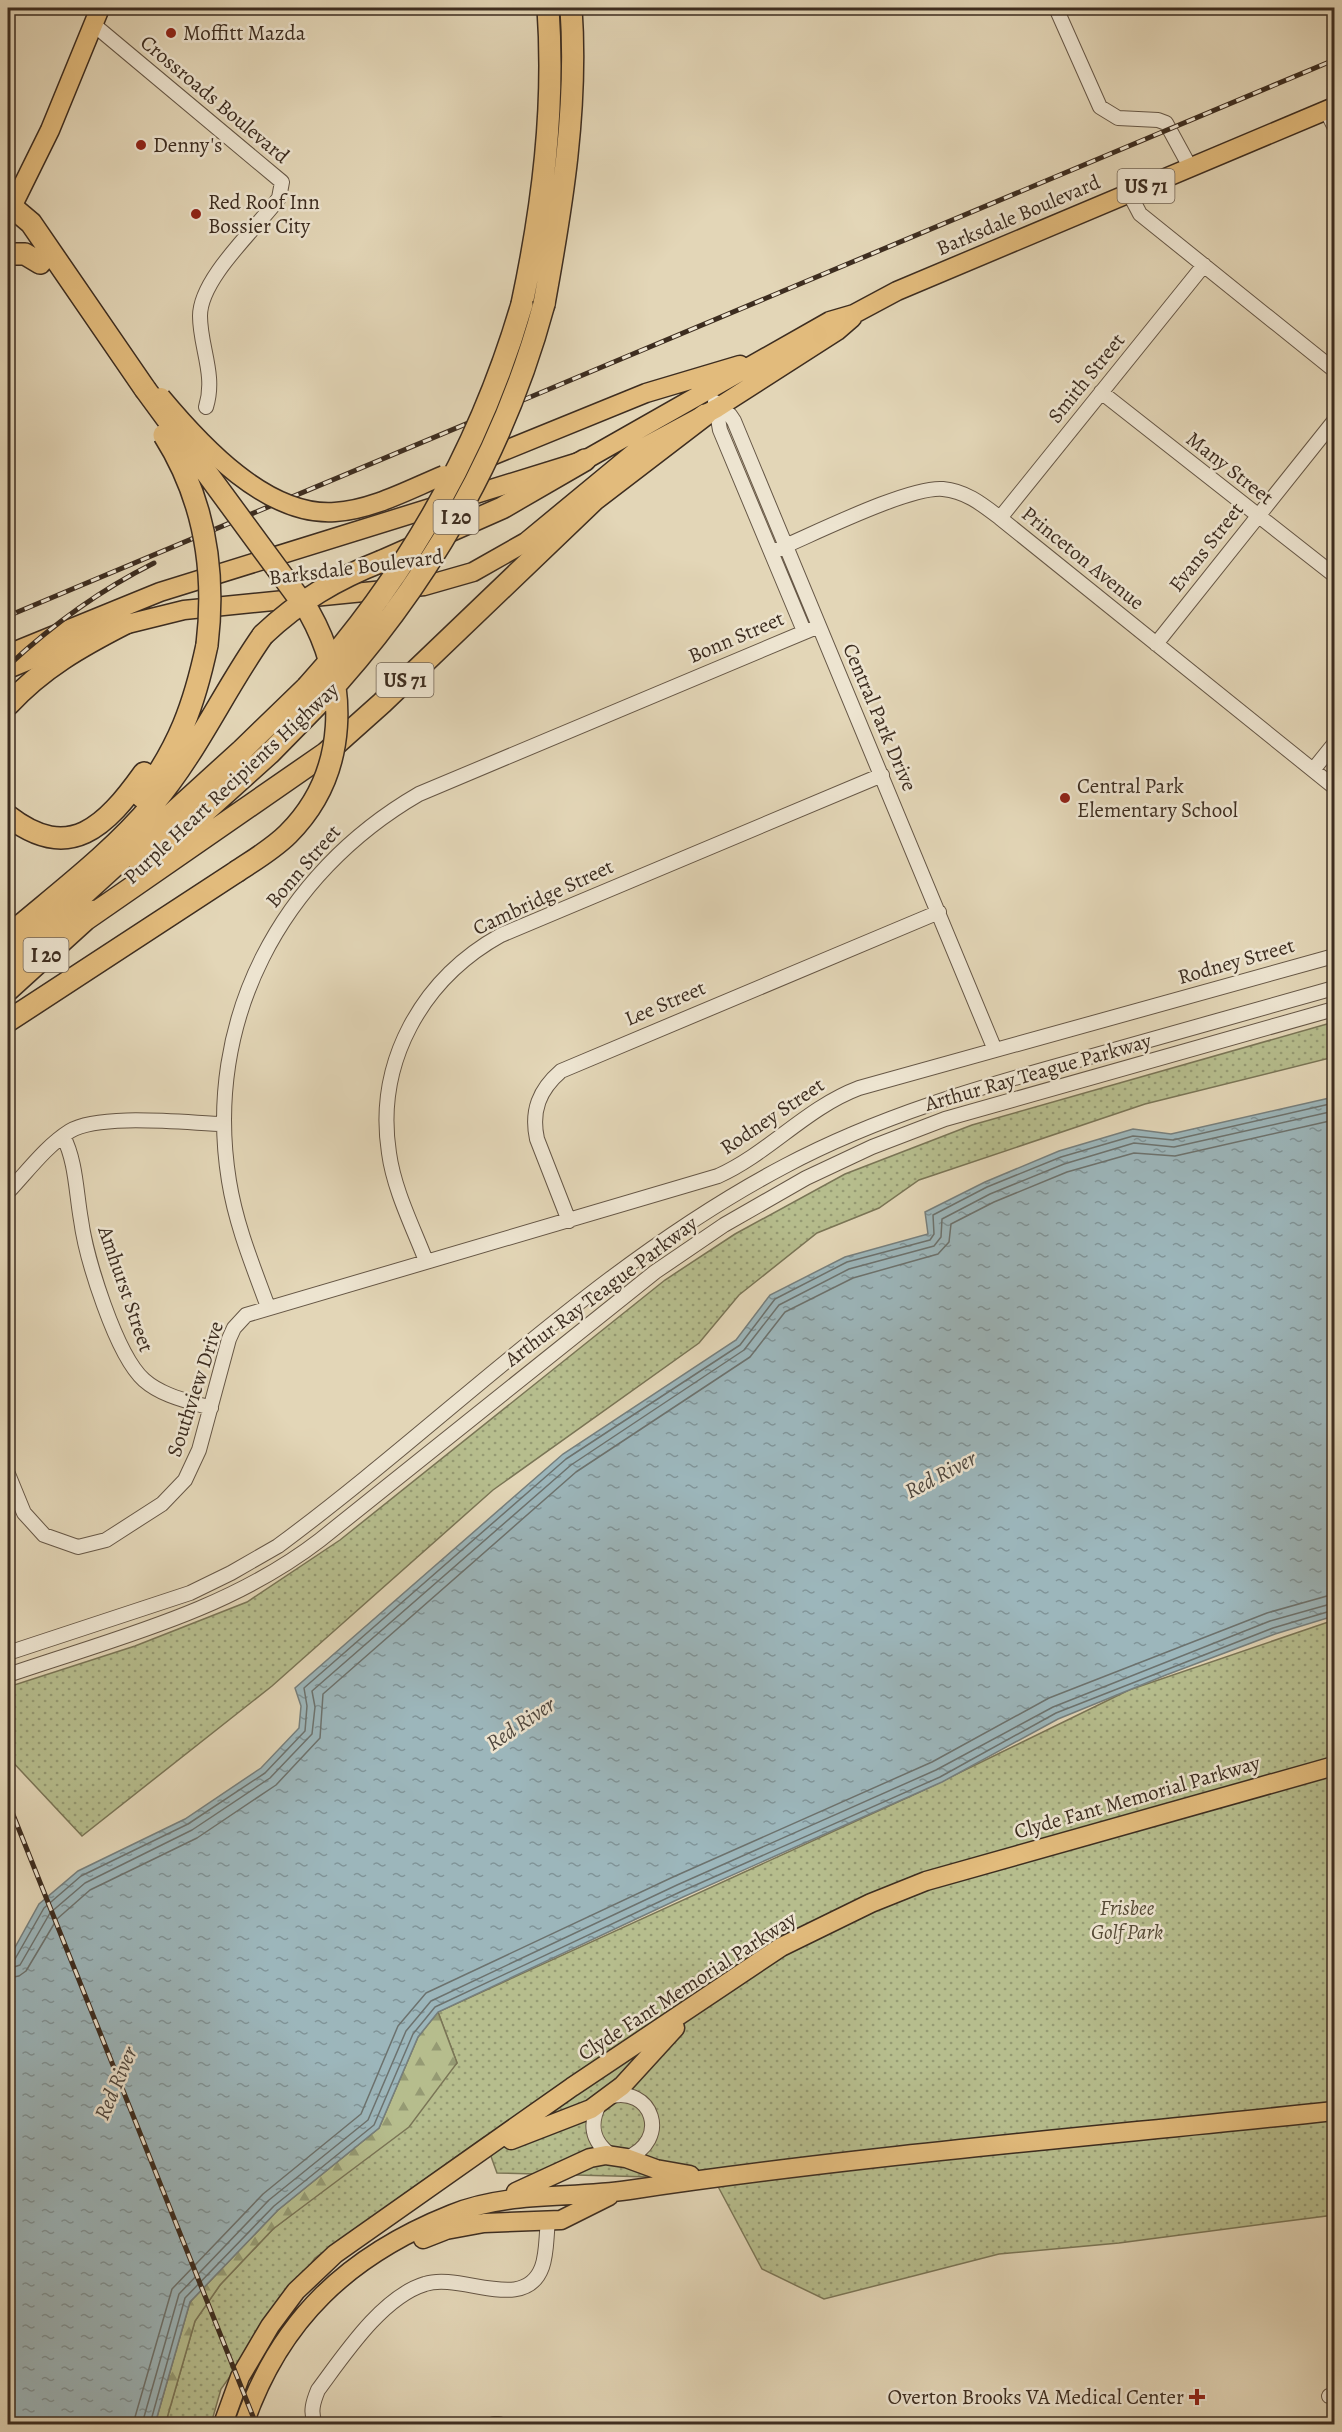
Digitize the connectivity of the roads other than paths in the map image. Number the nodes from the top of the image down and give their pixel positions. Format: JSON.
{"nodes":[{"id":1,"x":548,"y":8,"type":"edge"},
{"id":2,"x":571,"y":8,"type":"edge"},
{"id":3,"x":1056,"y":8,"type":"edge"},
{"id":4,"x":97,"y":16,"type":"edge"},
{"id":5,"x":1332,"y":114,"type":"edge"},
{"id":6,"x":1190,"y":167,"type":"junction"},
{"id":7,"x":1129,"y":193,"type":"junction"},
{"id":8,"x":9,"y":208,"type":"edge"},
{"id":9,"x":8,"y":254,"type":"edge"},
{"id":10,"x":40,"y":263,"type":"junction"},
{"id":11,"x":1204,"y":265,"type":"junction"},
{"id":12,"x":854,"y":314,"type":"junction"},
{"id":13,"x":1335,"y":370,"type":"edge"},
{"id":14,"x":706,"y":383,"type":"junction"},
{"id":15,"x":142,"y":387,"type":"junction"},
{"id":16,"x":1101,"y":392,"type":"junction"},
{"id":17,"x":206,"y":407,"type":"dead end"},
{"id":18,"x":711,"y":411,"type":"junction"},
{"id":19,"x":1335,"y":422,"type":"edge"},
{"id":20,"x":585,"y":460,"type":"junction"},
{"id":21,"x":1257,"y":516,"type":"junction"},
{"id":22,"x":1000,"y":518,"type":"junction"},
{"id":23,"x":786,"y":546,"type":"junction"},
{"id":24,"x":771,"y":552,"type":"junction"},
{"id":25,"x":1335,"y":575,"type":"edge"},
{"id":26,"x":126,"y":623,"type":"junction"},
{"id":27,"x":819,"y":626,"type":"junction"},
{"id":28,"x":804,"y":631,"type":"junction"},
{"id":29,"x":1156,"y":644,"type":"junction"},
{"id":30,"x":8,"y":654,"type":"edge"},
{"id":31,"x":8,"y":669,"type":"edge"},
{"id":32,"x":313,"y":695,"type":"junction"},
{"id":33,"x":191,"y":703,"type":"junction"},
{"id":34,"x":8,"y":705,"type":"edge"},
{"id":35,"x":1335,"y":744,"type":"edge"},
{"id":36,"x":1313,"y":770,"type":"junction"},
{"id":37,"x":882,"y":775,"type":"junction"},
{"id":38,"x":1335,"y":787,"type":"edge"},
{"id":39,"x":8,"y":816,"type":"edge"},
{"id":40,"x":939,"y":912,"type":"junction"},
{"id":41,"x":85,"y":920,"type":"junction"},
{"id":42,"x":8,"y":936,"type":"edge"},
{"id":43,"x":1335,"y":956,"type":"edge"},
{"id":44,"x":8,"y":963,"type":"edge"},
{"id":45,"x":1335,"y":988,"type":"edge"},
{"id":46,"x":8,"y":990,"type":"edge"},
{"id":47,"x":1335,"y":1009,"type":"edge"},
{"id":48,"x":8,"y":1021,"type":"edge"},
{"id":49,"x":996,"y":1050,"type":"junction"},
{"id":50,"x":224,"y":1124,"type":"junction"},
{"id":51,"x":63,"y":1136,"type":"junction"},
{"id":52,"x":8,"y":1192,"type":"edge"},
{"id":53,"x":569,"y":1221,"type":"junction"},
{"id":54,"x":426,"y":1262,"type":"junction"},
{"id":55,"x":268,"y":1307,"type":"junction"},
{"id":56,"x":211,"y":1408,"type":"junction"},
{"id":57,"x":8,"y":1474,"type":"edge"},
{"id":58,"x":8,"y":1653,"type":"edge"},
{"id":59,"x":8,"y":1675,"type":"edge"},
{"id":60,"x":1335,"y":1766,"type":"edge"},
{"id":61,"x":736,"y":1977,"type":"junction"},
{"id":62,"x":604,"y":2100,"type":"junction"},
{"id":63,"x":1335,"y":2111,"type":"edge"},
{"id":64,"x":618,"y":2156,"type":"junction"},
{"id":65,"x":714,"y":2179,"type":"junction"},
{"id":66,"x":431,"y":2185,"type":"junction"},
{"id":67,"x":626,"y":2191,"type":"junction"},
{"id":68,"x":494,"y":2200,"type":"junction"},
{"id":69,"x":548,"y":2222,"type":"junction"},
{"id":70,"x":343,"y":2276,"type":"junction"},
{"id":71,"x":223,"y":2424,"type":"edge"},
{"id":72,"x":244,"y":2424,"type":"edge"},
{"id":73,"x":315,"y":2424,"type":"edge"},
{"id":74,"x":494,"y":2424,"type":"edge"},
{"id":75,"x":499,"y":2424,"type":"edge"}],
"edges":[{"from":1,"to":32,"type":"highway","name":"Purple Heart Recipients Highway","number":"I 20","bridge":true},
{"from":2,"to":32,"type":"highway","name":"Purple Heart Recipients Highway","number":"I 20","bridge":true},
{"from":3,"to":6,"type":"street"},
{"from":4,"to":8,"type":"main road"},
{"from":4,"to":17,"type":"street","name":"Crossroads Boulevard"},
{"from":5,"to":6,"type":"main road","name":"Barksdale Boulevard","number":"US 71"},
{"from":6,"to":7,"type":"main road","name":"Barksdale Boulevard","number":"US 71"},
{"from":7,"to":11,"type":"street"},
{"from":7,"to":12,"type":"main road","name":"Barksdale Boulevard","number":"US 71"},
{"from":8,"to":10,"type":"highway"},
{"from":8,"to":15,"type":"highway"},
{"from":9,"to":10,"type":"highway"},
{"from":10,"to":15,"type":"highway"},
{"from":11,"to":13,"type":"street"},
{"from":11,"to":16,"type":"street","name":"Smith Street"},
{"from":12,"to":14,"type":"main road","name":"Barksdale Boulevard","number":"US 71"},
{"from":12,"to":18,"type":"main road","name":"Barksdale Boulevard","number":"US 71"},
{"from":14,"to":15,"type":"main road","bridge":true},
{"from":14,"to":18,"type":"street","name":"Central Park Drive"},
{"from":14,"to":20,"type":"main road","name":"Barksdale Boulevard"},
{"from":15,"to":33,"type":"highway","bridge":true},
{"from":15,"to":48,"type":"highway","bridge":true},
{"from":16,"to":21,"type":"street","name":"Many Street"},
{"from":16,"to":22,"type":"street","name":"Smith Street"},
{"from":18,"to":23,"type":"street","name":"Central Park Drive"},
{"from":18,"to":24,"type":"street","name":"Central Park Drive"},
{"from":18,"to":26,"type":"main road","name":"Barksdale Boulevard"},
{"from":18,"to":41,"type":"highway","number":"US 71"},
{"from":19,"to":21,"type":"street","name":"Evans Street"},
{"from":20,"to":30,"type":"main road","name":"Barksdale Boulevard"},
{"from":20,"to":42,"type":"highway","bridge":true},
{"from":21,"to":25,"type":"street","name":"Many Street"},
{"from":21,"to":29,"type":"street","name":"Evans Street"},
{"from":22,"to":23,"type":"street","name":"Princeton Avenue"},
{"from":22,"to":29,"type":"street","name":"Princeton Avenue"},
{"from":23,"to":24,"type":"street","name":"Princeton Avenue"},
{"from":23,"to":27,"type":"street","name":"Central Park Drive"},
{"from":24,"to":28,"type":"street","name":"Central Park Drive"},
{"from":26,"to":31,"type":"main road","name":"Barksdale Boulevard"},
{"from":26,"to":34,"type":"highway"},
{"from":27,"to":28,"type":"street","name":"Bonn Street"},
{"from":27,"to":37,"type":"street","name":"Central Park Drive"},
{"from":28,"to":50,"type":"street","name":"Bonn Street"},
{"from":29,"to":36,"type":"street","name":"Princeton Avenue"},
{"from":32,"to":41,"type":"highway","name":"Purple Heart Recipients Highway","number":"I 20"},
{"from":32,"to":44,"type":"highway","name":"Purple Heart Recipients Highway","number":"I 20"},
{"from":33,"to":39,"type":"highway"},
{"from":33,"to":42,"type":"highway"},
{"from":35,"to":36,"type":"street"},
{"from":36,"to":38,"type":"street","name":"Princeton Avenue"},
{"from":37,"to":40,"type":"street","name":"Central Park Drive"},
{"from":37,"to":54,"type":"street","name":"Cambridge Street"},
{"from":40,"to":49,"type":"street","name":"Central Park Drive"},
{"from":40,"to":53,"type":"street","name":"Lee Street"},
{"from":41,"to":46,"type":"highway","name":"Purple Heart Recipients Highway","number":"I 20"},
{"from":43,"to":49,"type":"street","name":"Rodney Street"},
{"from":45,"to":58,"type":"street","name":"Arthur Ray Teague Parkway"},
{"from":47,"to":59,"type":"street","name":"Arthur Ray Teague Parkway"},
{"from":49,"to":53,"type":"street","name":"Rodney Street"},
{"from":50,"to":51,"type":"street"},
{"from":50,"to":55,"type":"street","name":"Bonn Street"},
{"from":51,"to":52,"type":"street"},
{"from":51,"to":56,"type":"street","name":"Amhurst Street"},
{"from":53,"to":54,"type":"street","name":"Rodney Street"},
{"from":54,"to":55,"type":"street","name":"Rodney Street"},
{"from":55,"to":56,"type":"street","name":"Southview Drive"},
{"from":56,"to":57,"type":"street","name":"Southview Drive"},
{"from":60,"to":61,"type":"main road","name":"Clyde Fant Memorial Parkway"},
{"from":61,"to":62,"type":"main road"},
{"from":61,"to":66,"type":"main road","name":"Clyde Fant Memorial Parkway"},
{"from":62,"to":64,"type":"street"},
{"from":62,"to":64,"type":"street"},
{"from":62,"to":66,"type":"main road"},
{"from":63,"to":65,"type":"main road"},
{"from":64,"to":65,"type":"main road"},
{"from":64,"to":68,"type":"main road"},
{"from":65,"to":67,"type":"main road"},
{"from":66,"to":71,"type":"main road","name":"Clyde Fant Memorial Parkway"},
{"from":67,"to":68,"type":"main road"},
{"from":67,"to":69,"type":"main road"},
{"from":68,"to":70,"type":"main road"},
{"from":69,"to":70,"type":"main road"},
{"from":69,"to":73,"type":"street"},
{"from":70,"to":72,"type":"main road"},
{"from":74,"to":75,"type":"street"}]}
